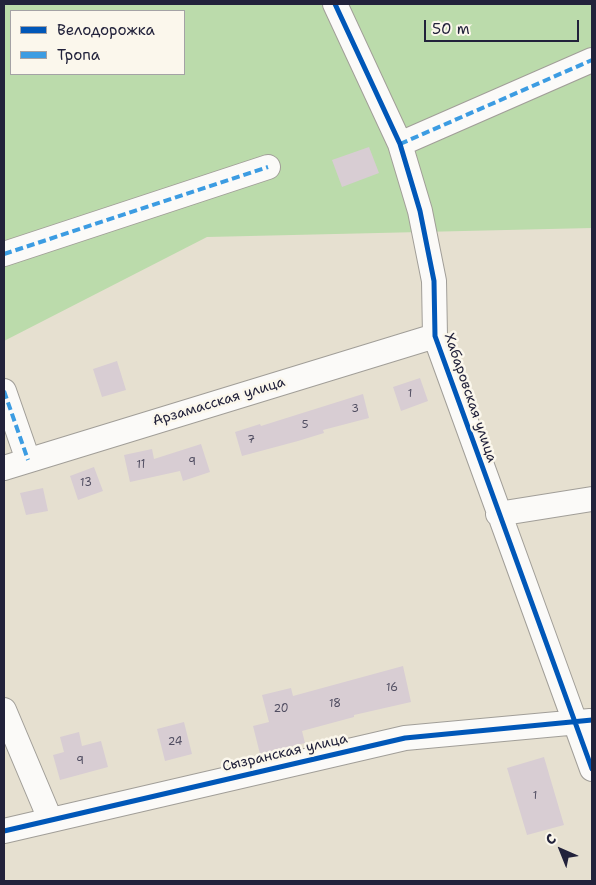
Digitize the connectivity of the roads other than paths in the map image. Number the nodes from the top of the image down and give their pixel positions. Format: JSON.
{"nodes":[{"id":1,"x":335,"y":4,"type":"edge"},
{"id":2,"x":592,"y":60,"type":"edge"},
{"id":3,"x":400,"y":144,"type":"junction"},
{"id":4,"x":268,"y":166,"type":"dead end"},
{"id":5,"x":4,"y":254,"type":"edge"},
{"id":6,"x":435,"y":336,"type":"junction"},
{"id":7,"x":4,"y":391,"type":"edge"},
{"id":8,"x":28,"y":460,"type":"junction"},
{"id":9,"x":4,"y":468,"type":"edge"},
{"id":10,"x":592,"y":498,"type":"edge"},
{"id":11,"x":498,"y":514,"type":"junction"},
{"id":12,"x":4,"y":710,"type":"edge"},
{"id":13,"x":584,"y":722,"type":"edge"},
{"id":14,"x":592,"y":768,"type":"edge"},
{"id":15,"x":50,"y":819,"type":"junction"},
{"id":16,"x":4,"y":831,"type":"edge"}],
"edges":[{"from":1,"to":3,"type":"street","name":"Хабаровская улица"},
{"from":2,"to":3,"type":"street"},
{"from":3,"to":6,"type":"street","name":"Хабаровская улица"},
{"from":4,"to":5,"type":"street"},
{"from":6,"to":8,"type":"street","name":"Арзамасская улица"},
{"from":6,"to":11,"type":"street","name":"Хабаровская улица"},
{"from":7,"to":8,"type":"street"},
{"from":8,"to":9,"type":"street","name":"Арзамасская улица"},
{"from":10,"to":11,"type":"street"},
{"from":11,"to":13,"type":"street","name":"Хабаровская улица"},
{"from":12,"to":15,"type":"street"},
{"from":13,"to":14,"type":"street","name":"Хабаровская улица"},
{"from":13,"to":15,"type":"street","name":"Сызранская улица"},
{"from":15,"to":16,"type":"street","name":"Сызранская улица"}]}
